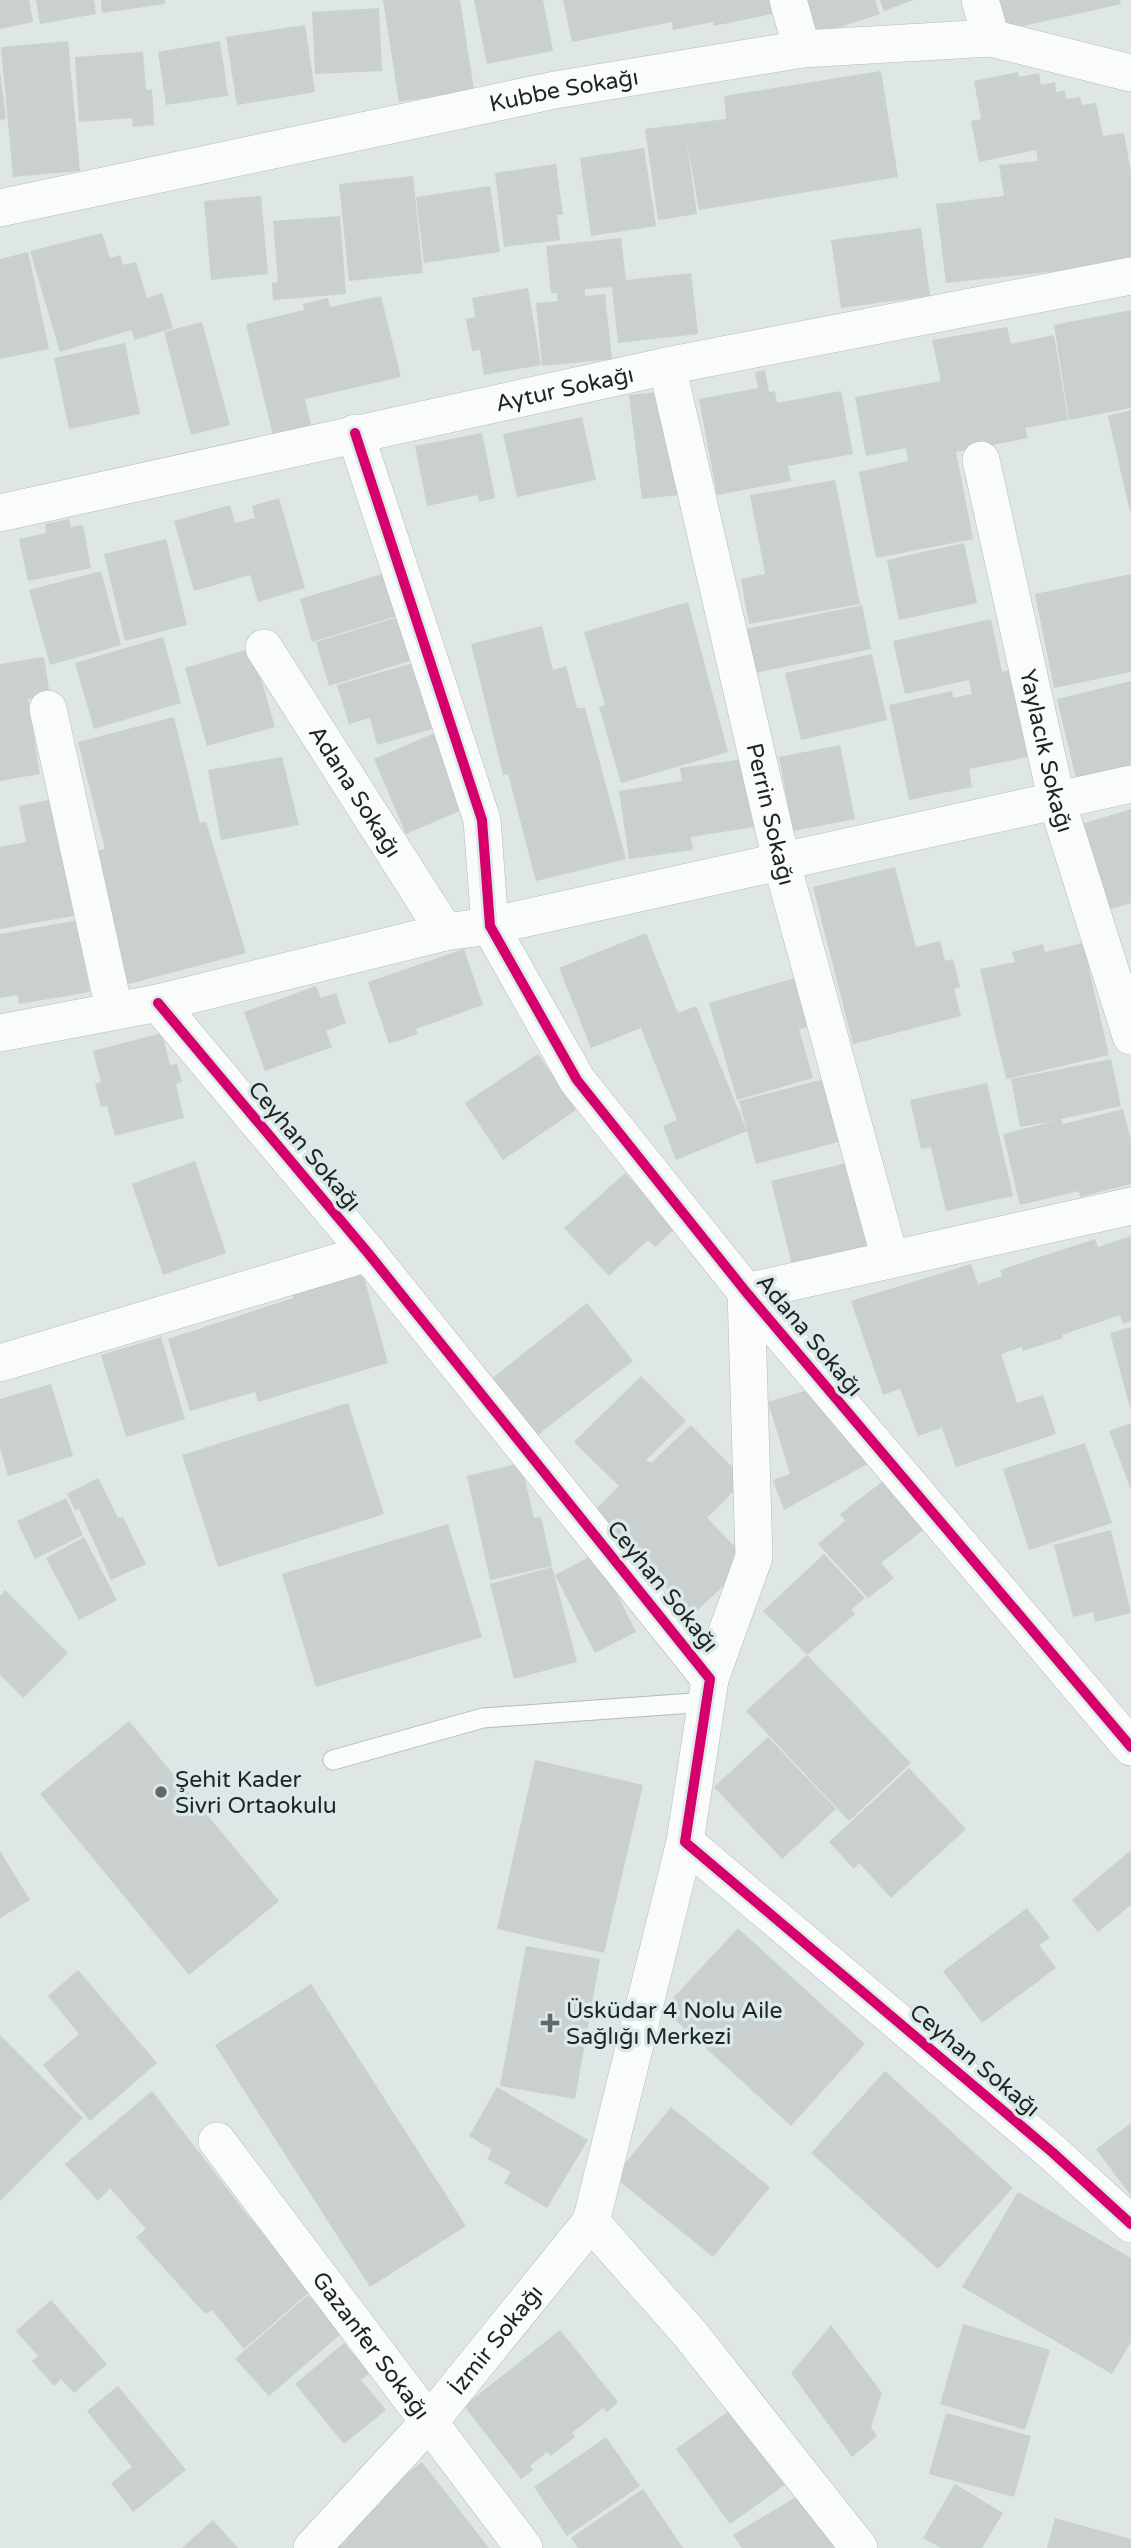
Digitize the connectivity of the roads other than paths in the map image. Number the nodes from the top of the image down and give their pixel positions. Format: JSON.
{"nodes":[{"id":1,"x":788,"y":0,"type":"edge"},
{"id":2,"x":980,"y":0,"type":"edge"},
{"id":3,"x":991,"y":38,"type":"junction"},
{"id":4,"x":802,"y":49,"type":"junction"},
{"id":5,"x":1131,"y":73,"type":"edge"},
{"id":6,"x":0,"y":208,"type":"edge"},
{"id":7,"x":1131,"y":276,"type":"edge"},
{"id":8,"x":667,"y":366,"type":"junction"},
{"id":9,"x":355,"y":433,"type":"junction"},
{"id":10,"x":981,"y":460,"type":"dead end"},
{"id":11,"x":0,"y":513,"type":"edge"},
{"id":12,"x":264,"y":648,"type":"dead end"},
{"id":13,"x":48,"y":709,"type":"dead end"},
{"id":14,"x":1131,"y":784,"type":"edge"},
{"id":15,"x":1057,"y":802,"type":"junction"},
{"id":16,"x":781,"y":860,"type":"junction"},
{"id":17,"x":490,"y":926,"type":"junction"},
{"id":18,"x":445,"y":932,"type":"junction"},
{"id":19,"x":158,"y":1003,"type":"junction"},
{"id":20,"x":114,"y":1009,"type":"junction"},
{"id":21,"x":0,"y":1033,"type":"edge"},
{"id":22,"x":1131,"y":1036,"type":"edge"},
{"id":23,"x":1131,"y":1206,"type":"edge"},
{"id":24,"x":368,"y":1253,"type":"junction"},
{"id":25,"x":890,"y":1259,"type":"junction"},
{"id":26,"x":746,"y":1292,"type":"junction"},
{"id":27,"x":0,"y":1363,"type":"edge"},
{"id":28,"x":708,"y":1690,"type":"junction"},
{"id":29,"x":1131,"y":1747,"type":"edge"},
{"id":30,"x":333,"y":1760,"type":"dead end"},
{"id":31,"x":685,"y":1842,"type":"junction"},
{"id":32,"x":217,"y":2141,"type":"dead end"},
{"id":33,"x":591,"y":2222,"type":"junction"},
{"id":34,"x":1131,"y":2224,"type":"edge"},
{"id":35,"x":429,"y":2422,"type":"junction"},
{"id":36,"x":312,"y":2548,"type":"edge"},
{"id":37,"x":524,"y":2548,"type":"edge"},
{"id":38,"x":859,"y":2548,"type":"edge"}],
"edges":[{"from":1,"to":4,"type":"street"},
{"from":2,"to":3,"type":"street"},
{"from":3,"to":4,"type":"street","name":"Kubbe Sokağı"},
{"from":3,"to":5,"type":"street","name":"Kubbe Sokağı"},
{"from":4,"to":6,"type":"street","name":"Kubbe Sokağı"},
{"from":7,"to":8,"type":"street","name":"Aytur Sokağı"},
{"from":8,"to":9,"type":"street","name":"Aytur Sokağı"},
{"from":8,"to":16,"type":"street","name":"Perrin Sokağı"},
{"from":9,"to":11,"type":"street","name":"Aytur Sokağı"},
{"from":9,"to":17,"type":"street"},
{"from":10,"to":15,"type":"street","name":"Yaylacık Sokağı"},
{"from":12,"to":18,"type":"street","name":"Adana Sokağı"},
{"from":13,"to":20,"type":"street"},
{"from":14,"to":15,"type":"street"},
{"from":15,"to":16,"type":"street"},
{"from":15,"to":22,"type":"street","name":"Yaylacık Sokağı"},
{"from":16,"to":17,"type":"street"},
{"from":16,"to":25,"type":"street","name":"Perrin Sokağı"},
{"from":17,"to":18,"type":"street"},
{"from":17,"to":26,"type":"street","name":"Adana Sokağı"},
{"from":18,"to":19,"type":"street"},
{"from":19,"to":20,"type":"street"},
{"from":19,"to":24,"type":"street","name":"Ceyhan Sokağı"},
{"from":20,"to":21,"type":"street"},
{"from":23,"to":25,"type":"street"},
{"from":24,"to":27,"type":"street"},
{"from":24,"to":28,"type":"street","name":"Ceyhan Sokağı"},
{"from":25,"to":26,"type":"street"},
{"from":26,"to":28,"type":"street"},
{"from":26,"to":29,"type":"street","name":"Adana Sokağı"},
{"from":28,"to":30,"type":"lane"},
{"from":28,"to":31,"type":"street"},
{"from":31,"to":33,"type":"street"},
{"from":31,"to":34,"type":"street","name":"Ceyhan Sokağı"},
{"from":32,"to":35,"type":"street","name":"Gazanfer Sokağı"},
{"from":33,"to":35,"type":"street","name":"İzmir Sokağı"},
{"from":33,"to":38,"type":"street"},
{"from":35,"to":36,"type":"street","name":"İzmir Sokağı"},
{"from":35,"to":37,"type":"street","name":"Gazanfer Sokağı"}]}
